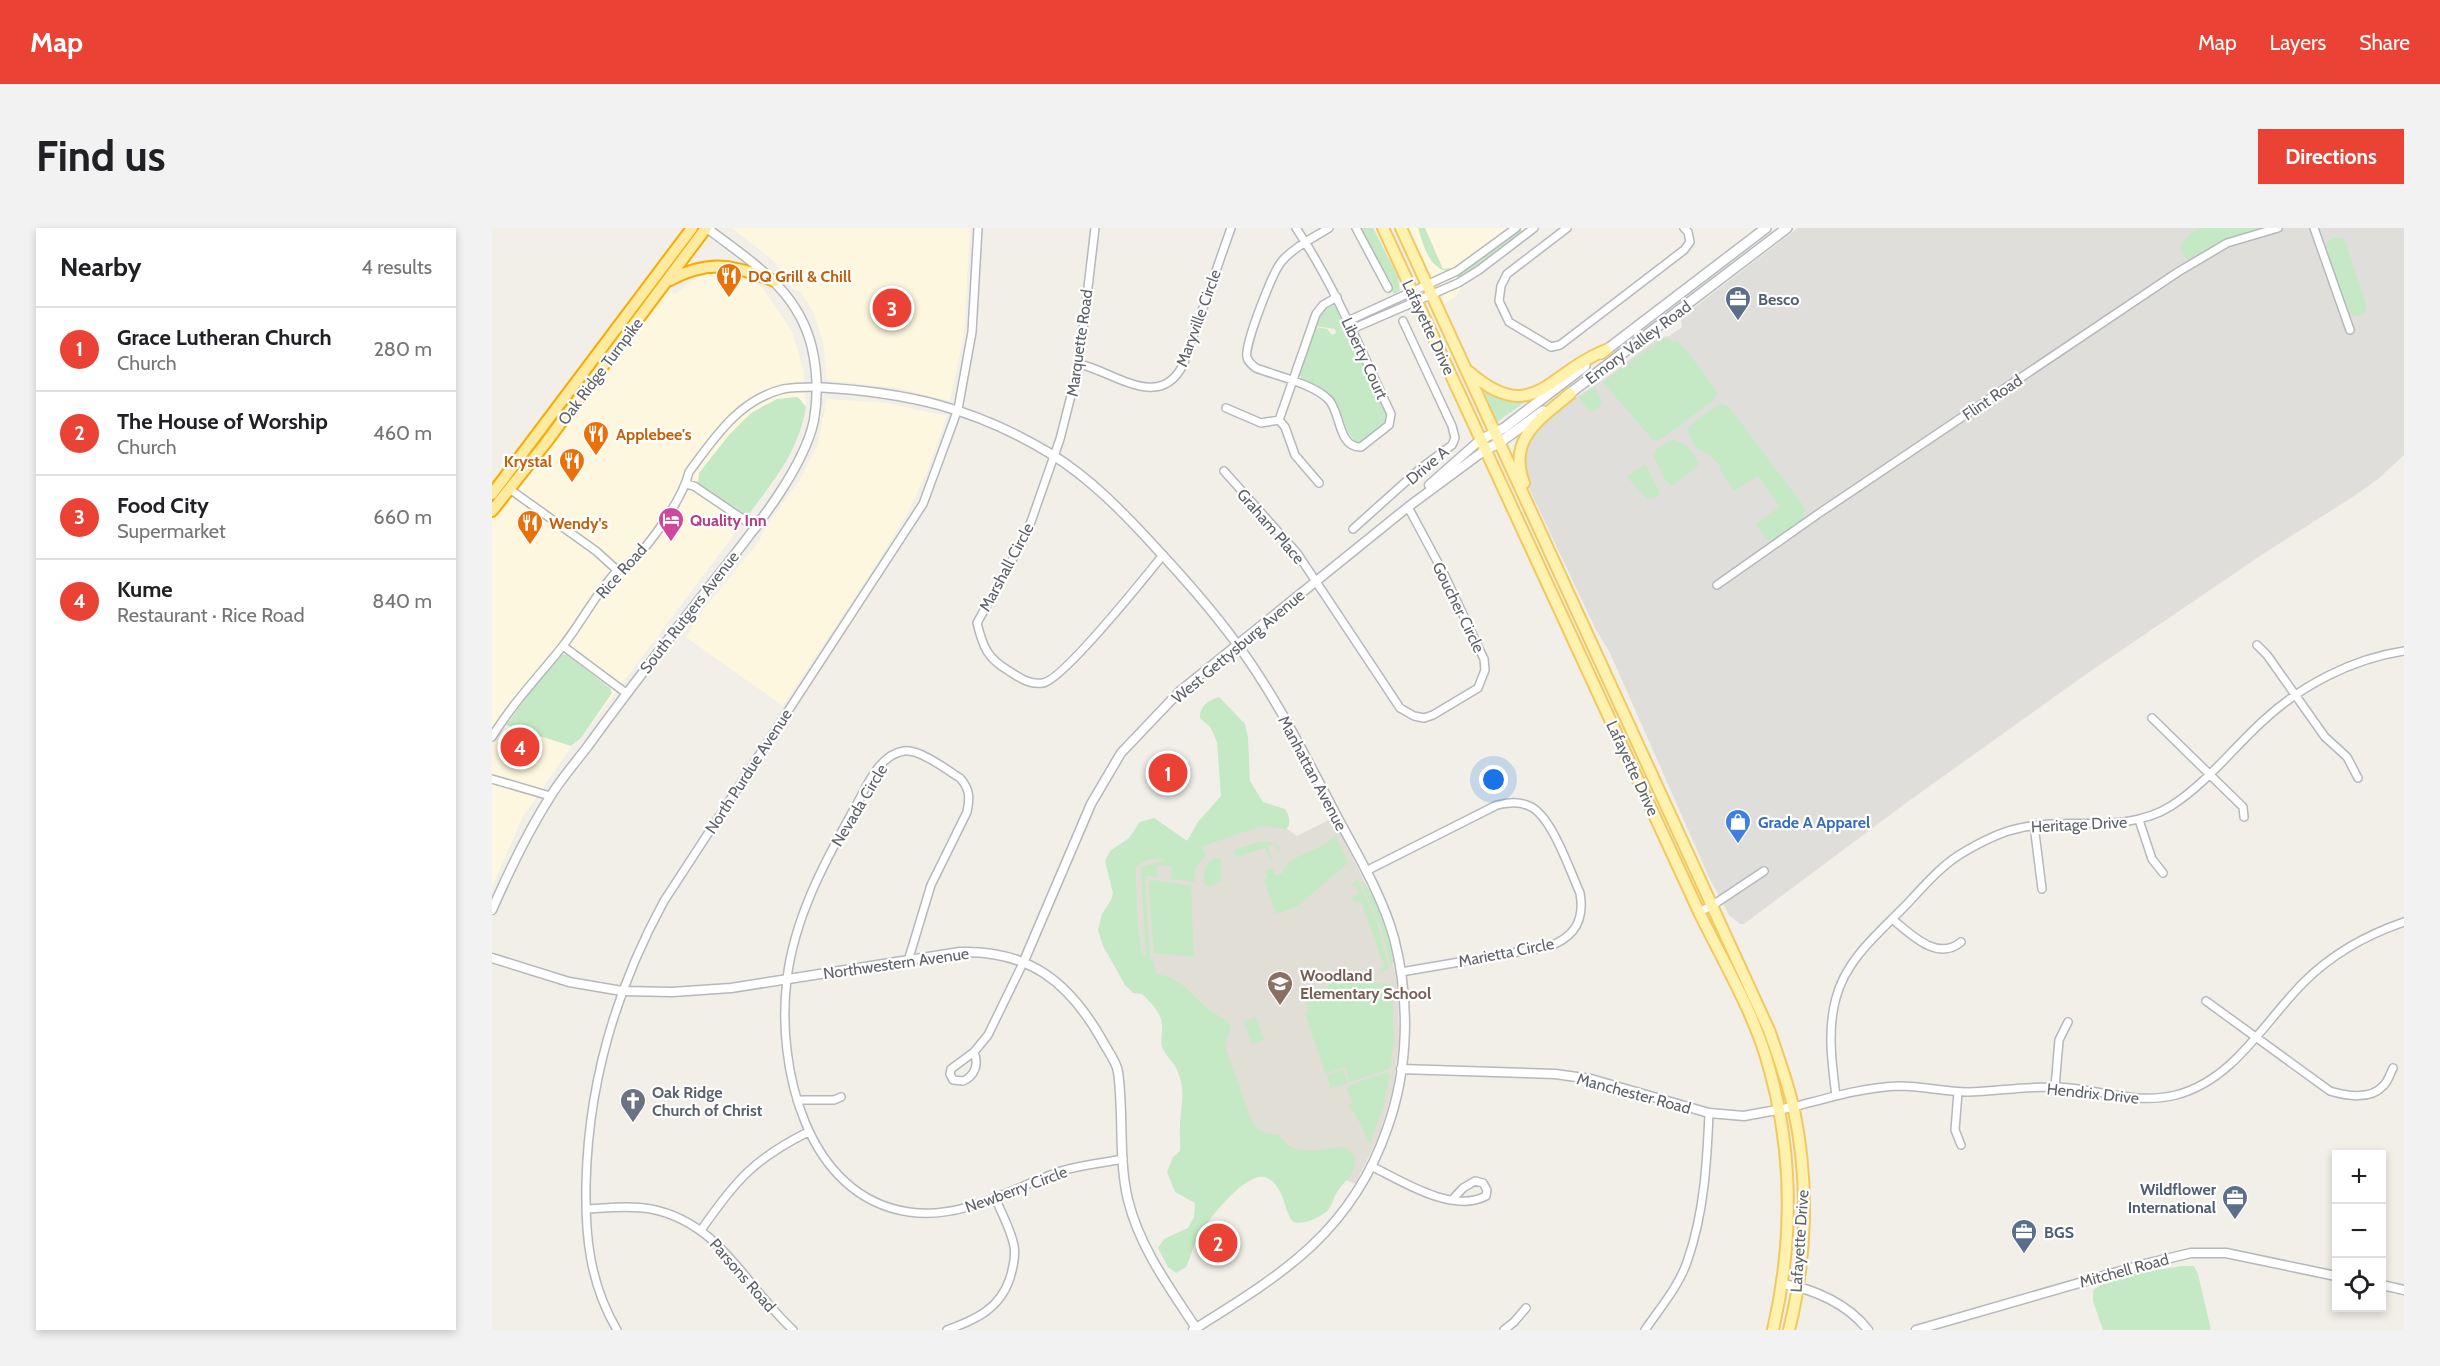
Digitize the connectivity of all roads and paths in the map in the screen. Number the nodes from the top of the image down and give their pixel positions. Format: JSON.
{"nodes":[{"id":1,"x":692,"y":228,"type":"edge"},
{"id":2,"x":707,"y":228,"type":"edge"},
{"id":3,"x":978,"y":228,"type":"edge"},
{"id":4,"x":1095,"y":228,"type":"edge"},
{"id":5,"x":1231,"y":228,"type":"edge"},
{"id":6,"x":1296,"y":228,"type":"edge"},
{"id":7,"x":1329,"y":228,"type":"edge"},
{"id":8,"x":1356,"y":228,"type":"edge"},
{"id":9,"x":1383,"y":228,"type":"edge"},
{"id":10,"x":1401,"y":228,"type":"edge"},
{"id":11,"x":1516,"y":228,"type":"edge"},
{"id":12,"x":1533,"y":228,"type":"edge"},
{"id":13,"x":1567,"y":228,"type":"edge"},
{"id":14,"x":1684,"y":228,"type":"edge"},
{"id":15,"x":1766,"y":228,"type":"edge"},
{"id":16,"x":1787,"y":228,"type":"edge"},
{"id":17,"x":2278,"y":228,"type":"edge"},
{"id":18,"x":2314,"y":228,"type":"edge"},
{"id":19,"x":1306,"y":242,"type":"junction"},
{"id":20,"x":667,"y":281,"type":"junction"},
{"id":21,"x":775,"y":281,"type":"junction"},
{"id":22,"x":1388,"y":288,"type":"dead end"},
{"id":23,"x":1428,"y":290,"type":"junction"},
{"id":24,"x":1415,"y":296,"type":"junction"},
{"id":25,"x":1337,"y":297,"type":"junction"},
{"id":26,"x":1348,"y":321,"type":"junction"},
{"id":27,"x":1403,"y":321,"type":"dead end"},
{"id":28,"x":1352,"y":329,"type":"junction"},
{"id":29,"x":2350,"y":330,"type":"dead end"},
{"id":30,"x":1606,"y":350,"type":"junction"},
{"id":31,"x":1079,"y":364,"type":"junction"},
{"id":32,"x":1464,"y":368,"type":"junction"},
{"id":33,"x":1293,"y":382,"type":"junction"},
{"id":34,"x":816,"y":387,"type":"junction"},
{"id":35,"x":1570,"y":394,"type":"junction"},
{"id":36,"x":1226,"y":408,"type":"dead end"},
{"id":37,"x":958,"y":409,"type":"junction"},
{"id":38,"x":1279,"y":420,"type":"junction"},
{"id":39,"x":1496,"y":438,"type":"junction"},
{"id":40,"x":1483,"y":445,"type":"junction"},
{"id":41,"x":1054,"y":456,"type":"junction"},
{"id":42,"x":1224,"y":471,"type":"dead end"},
{"id":43,"x":1318,"y":483,"type":"dead end"},
{"id":44,"x":686,"y":484,"type":"junction"},
{"id":45,"x":511,"y":490,"type":"junction"},
{"id":46,"x":492,"y":494,"type":"edge"},
{"id":47,"x":1408,"y":507,"type":"junction"},
{"id":48,"x":492,"y":511,"type":"edge"},
{"id":49,"x":756,"y":528,"type":"junction"},
{"id":50,"x":1353,"y":529,"type":"dead end"},
{"id":51,"x":1163,"y":555,"type":"junction"},
{"id":52,"x":617,"y":570,"type":"junction"},
{"id":53,"x":1317,"y":581,"type":"junction"},
{"id":54,"x":1717,"y":585,"type":"dead end"},
{"id":55,"x":1581,"y":621,"type":"junction"},
{"id":56,"x":1237,"y":643,"type":"junction"},
{"id":57,"x":2257,"y":645,"type":"dead end"},
{"id":58,"x":563,"y":646,"type":"junction"},
{"id":59,"x":2404,"y":651,"type":"edge"},
{"id":60,"x":627,"y":693,"type":"junction"},
{"id":61,"x":2295,"y":694,"type":"junction"},
{"id":62,"x":2152,"y":718,"type":"dead end"},
{"id":63,"x":492,"y":737,"type":"edge"},
{"id":64,"x":2209,"y":774,"type":"junction"},
{"id":65,"x":2358,"y":778,"type":"dead end"},
{"id":66,"x":492,"y":779,"type":"edge"},
{"id":67,"x":550,"y":796,"type":"junction"},
{"id":68,"x":2244,"y":817,"type":"dead end"},
{"id":69,"x":2139,"y":820,"type":"junction"},
{"id":70,"x":2034,"y":825,"type":"junction"},
{"id":71,"x":1366,"y":871,"type":"junction"},
{"id":72,"x":1764,"y":871,"type":"dead end"},
{"id":73,"x":2163,"y":873,"type":"dead end"},
{"id":74,"x":2042,"y":889,"type":"dead end"},
{"id":75,"x":1713,"y":905,"type":"junction"},
{"id":76,"x":492,"y":910,"type":"edge"},
{"id":77,"x":1699,"y":912,"type":"junction"},
{"id":78,"x":1892,"y":919,"type":"junction"},
{"id":79,"x":2404,"y":922,"type":"edge"},
{"id":80,"x":1960,"y":942,"type":"dead end"},
{"id":81,"x":492,"y":958,"type":"edge"},
{"id":82,"x":908,"y":961,"type":"junction"},
{"id":83,"x":1024,"y":961,"type":"junction"},
{"id":84,"x":1401,"y":972,"type":"junction"},
{"id":85,"x":787,"y":979,"type":"junction"},
{"id":86,"x":622,"y":991,"type":"junction"},
{"id":87,"x":2206,"y":1002,"type":"dead end"},
{"id":88,"x":2068,"y":1022,"type":"dead end"},
{"id":89,"x":2255,"y":1038,"type":"junction"},
{"id":90,"x":974,"y":1052,"type":"junction"},
{"id":91,"x":2393,"y":1068,"type":"dead end"},
{"id":92,"x":1401,"y":1069,"type":"junction"},
{"id":93,"x":2055,"y":1087,"type":"junction"},
{"id":94,"x":1958,"y":1092,"type":"junction"},
{"id":95,"x":1836,"y":1096,"type":"junction"},
{"id":96,"x":842,"y":1097,"type":"dead end"},
{"id":97,"x":797,"y":1100,"type":"junction"},
{"id":98,"x":1793,"y":1107,"type":"junction"},
{"id":99,"x":1779,"y":1111,"type":"junction"},
{"id":100,"x":1709,"y":1113,"type":"junction"},
{"id":101,"x":808,"y":1132,"type":"junction"},
{"id":102,"x":1961,"y":1145,"type":"dead end"},
{"id":103,"x":1123,"y":1159,"type":"junction"},
{"id":104,"x":1371,"y":1166,"type":"junction"},
{"id":105,"x":995,"y":1197,"type":"junction"},
{"id":106,"x":1452,"y":1200,"type":"junction"},
{"id":107,"x":586,"y":1209,"type":"junction"},
{"id":108,"x":701,"y":1230,"type":"junction"},
{"id":109,"x":2332,"y":1275,"type":"edge"},
{"id":110,"x":1783,"y":1284,"type":"junction"},
{"id":111,"x":1797,"y":1286,"type":"junction"},
{"id":112,"x":2386,"y":1287,"type":"edge"},
{"id":113,"x":2404,"y":1290,"type":"edge"},
{"id":114,"x":1526,"y":1308,"type":"dead end"},
{"id":115,"x":1195,"y":1329,"type":"edge"},
{"id":116,"x":617,"y":1330,"type":"edge"},
{"id":117,"x":793,"y":1330,"type":"edge"},
{"id":118,"x":947,"y":1330,"type":"edge"},
{"id":119,"x":1504,"y":1330,"type":"edge"},
{"id":120,"x":1645,"y":1330,"type":"edge"},
{"id":121,"x":1773,"y":1330,"type":"edge"},
{"id":122,"x":1789,"y":1330,"type":"edge"},
{"id":123,"x":1868,"y":1330,"type":"edge"},
{"id":124,"x":1916,"y":1330,"type":"edge"}],
"edges":[{"from":1,"to":46,"type":"highway","name":"Oak Ridge Turnpike"},
{"from":2,"to":20,"type":"highway","name":"Oak Ridge Turnpike"},
{"from":2,"to":21,"type":"street","name":"South Rutgers Avenue"},
{"from":3,"to":37,"type":"street","name":"North Purdue Avenue"},
{"from":4,"to":31,"type":"street","name":"Marquette Road"},
{"from":5,"to":31,"type":"street","name":"Maryville Circle"},
{"from":6,"to":19,"type":"street","name":"Liberty Court"},
{"from":7,"to":19,"type":"street"},
{"from":8,"to":22,"type":"street"},
{"from":9,"to":24,"type":"main road","name":"Lafayette Drive"},
{"from":10,"to":23,"type":"main road","name":"Lafayette Drive"},
{"from":11,"to":23,"type":"street"},
{"from":12,"to":23,"type":"street"},
{"from":13,"to":14,"type":"street"},
{"from":15,"to":30,"type":"main road","name":"Emory Valley Road"},
{"from":16,"to":35,"type":"main road","name":"Emory Valley Road"},
{"from":17,"to":54,"type":"street","name":"Flint Road"},
{"from":18,"to":29,"type":"street"},
{"from":19,"to":25,"type":"street","name":"Liberty Court"},
{"from":19,"to":33,"type":"street","name":"Liberty Court"},
{"from":20,"to":21,"type":"highway"},
{"from":20,"to":45,"type":"highway","name":"Oak Ridge Turnpike"},
{"from":21,"to":34,"type":"street","name":"South Rutgers Avenue"},
{"from":23,"to":24,"type":"street"},
{"from":23,"to":32,"type":"main road","name":"Lafayette Drive"},
{"from":24,"to":26,"type":"street"},
{"from":24,"to":28,"type":"street"},
{"from":24,"to":40,"type":"main road","name":"Lafayette Drive"},
{"from":25,"to":26,"type":"street","name":"Liberty Court"},
{"from":25,"to":33,"type":"street","name":"Liberty Court"},
{"from":26,"to":28,"type":"street","name":"Liberty Court"},
{"from":27,"to":50,"type":"street","name":"Drive A"},
{"from":28,"to":33,"type":"street","name":"Liberty Court"},
{"from":30,"to":32,"type":"main road"},
{"from":30,"to":39,"type":"main road","name":"Emory Valley Road"},
{"from":31,"to":41,"type":"street","name":"Marquette Road"},
{"from":32,"to":39,"type":"main road","name":"Lafayette Drive"},
{"from":33,"to":38,"type":"street"},
{"from":34,"to":37,"type":"street","name":"Manhattan Avenue"},
{"from":34,"to":44,"type":"street","name":"Rice Road"},
{"from":34,"to":49,"type":"street","name":"South Rutgers Avenue"},
{"from":35,"to":39,"type":"main road","name":"Emory Valley Road"},
{"from":35,"to":55,"type":"main road"},
{"from":36,"to":38,"type":"street"},
{"from":37,"to":41,"type":"street","name":"Manhattan Avenue"},
{"from":37,"to":86,"type":"street","name":"North Purdue Avenue"},
{"from":38,"to":43,"type":"street"},
{"from":39,"to":40,"type":"main road","name":"Emory Valley Road"},
{"from":39,"to":55,"type":"main road","name":"Lafayette Drive"},
{"from":40,"to":47,"type":"street","name":"West Gettysburg Avenue"},
{"from":40,"to":77,"type":"main road","name":"Lafayette Drive"},
{"from":41,"to":51,"type":"street","name":"Manhattan Avenue"},
{"from":41,"to":51,"type":"street","name":"Marshall Circle"},
{"from":42,"to":53,"type":"street","name":"Graham Place"},
{"from":44,"to":49,"type":"street"},
{"from":44,"to":52,"type":"street","name":"Rice Road"},
{"from":45,"to":48,"type":"highway","name":"Oak Ridge Turnpike"},
{"from":45,"to":52,"type":"street"},
{"from":47,"to":53,"type":"street","name":"West Gettysburg Avenue"},
{"from":47,"to":53,"type":"street","name":"Goucher Circle"},
{"from":49,"to":60,"type":"street","name":"South Rutgers Avenue"},
{"from":51,"to":56,"type":"street","name":"Manhattan Avenue"},
{"from":52,"to":58,"type":"street","name":"Rice Road"},
{"from":53,"to":56,"type":"street","name":"West Gettysburg Avenue"},
{"from":55,"to":75,"type":"main road","name":"Lafayette Drive"},
{"from":56,"to":71,"type":"street","name":"Manhattan Avenue"},
{"from":56,"to":83,"type":"street","name":"West Gettysburg Avenue"},
{"from":57,"to":61,"type":"street"},
{"from":58,"to":60,"type":"street"},
{"from":58,"to":63,"type":"street","name":"Rice Road"},
{"from":59,"to":61,"type":"street","name":"Heritage Drive"},
{"from":60,"to":67,"type":"street","name":"South Rutgers Avenue"},
{"from":61,"to":64,"type":"street","name":"Heritage Drive"},
{"from":61,"to":65,"type":"street"},
{"from":62,"to":64,"type":"street"},
{"from":64,"to":68,"type":"street"},
{"from":64,"to":69,"type":"street","name":"Heritage Drive"},
{"from":66,"to":67,"type":"street"},
{"from":67,"to":76,"type":"street","name":"South Rutgers Avenue"},
{"from":69,"to":70,"type":"street","name":"Heritage Drive"},
{"from":69,"to":73,"type":"street"},
{"from":70,"to":74,"type":"street"},
{"from":70,"to":78,"type":"street","name":"Heritage Drive"},
{"from":71,"to":84,"type":"street","name":"Manhattan Avenue"},
{"from":71,"to":84,"type":"street","name":"Marietta Circle"},
{"from":72,"to":75,"type":"street"},
{"from":75,"to":77,"type":"street"},
{"from":75,"to":98,"type":"main road","name":"Lafayette Drive"},
{"from":77,"to":99,"type":"main road","name":"Lafayette Drive"},
{"from":78,"to":80,"type":"street"},
{"from":78,"to":95,"type":"street","name":"Heritage Drive"},
{"from":79,"to":89,"type":"street","name":"Hendrix Drive"},
{"from":81,"to":86,"type":"street","name":"Northwestern Avenue"},
{"from":82,"to":83,"type":"street","name":"Northwestern Avenue"},
{"from":82,"to":85,"type":"street","name":"Northwestern Avenue"},
{"from":82,"to":85,"type":"street","name":"Nevada Circle"},
{"from":83,"to":90,"type":"street"},
{"from":83,"to":103,"type":"street","name":"Northwestern Avenue"},
{"from":84,"to":92,"type":"street","name":"Manhattan Avenue"},
{"from":85,"to":86,"type":"street","name":"Northwestern Avenue"},
{"from":85,"to":97,"type":"street","name":"Newberry Circle"},
{"from":86,"to":107,"type":"street","name":"North Purdue Avenue"},
{"from":87,"to":89,"type":"street"},
{"from":88,"to":93,"type":"street"},
{"from":89,"to":91,"type":"street"},
{"from":89,"to":93,"type":"street","name":"Hendrix Drive"},
{"from":90,"to":90,"type":"street"},
{"from":92,"to":100,"type":"street","name":"Manchester Road"},
{"from":92,"to":104,"type":"street","name":"Manhattan Avenue"},
{"from":93,"to":94,"type":"street","name":"Hendrix Drive"},
{"from":94,"to":95,"type":"street","name":"Hendrix Drive"},
{"from":94,"to":102,"type":"street"},
{"from":95,"to":98,"type":"street","name":"Hendrix Drive"},
{"from":96,"to":97,"type":"street"},
{"from":97,"to":101,"type":"street","name":"Newberry Circle"},
{"from":98,"to":99,"type":"street","name":"Manchester Road"},
{"from":98,"to":111,"type":"main road","name":"Lafayette Drive"},
{"from":99,"to":100,"type":"street","name":"Manchester Road"},
{"from":99,"to":110,"type":"main road","name":"Lafayette Drive"},
{"from":100,"to":120,"type":"street"},
{"from":101,"to":105,"type":"street","name":"Newberry Circle"},
{"from":101,"to":108,"type":"street"},
{"from":103,"to":105,"type":"street","name":"Newberry Circle"},
{"from":103,"to":115,"type":"street","name":"Northwestern Avenue"},
{"from":104,"to":106,"type":"street"},
{"from":104,"to":115,"type":"street","name":"Manhattan Avenue"},
{"from":105,"to":118,"type":"street"},
{"from":106,"to":106,"type":"street"},
{"from":107,"to":108,"type":"street","name":"Parsons Road"},
{"from":107,"to":116,"type":"street","name":"North Purdue Avenue"},
{"from":108,"to":117,"type":"street","name":"Parsons Road"},
{"from":109,"to":124,"type":"street","name":"Mitchell Road"},
{"from":110,"to":111,"type":"street"},
{"from":110,"to":121,"type":"main road","name":"Lafayette Drive"},
{"from":111,"to":122,"type":"main road","name":"Lafayette Drive"},
{"from":111,"to":123,"type":"street"},
{"from":112,"to":113,"type":"street"},
{"from":114,"to":119,"type":"street"}]}
